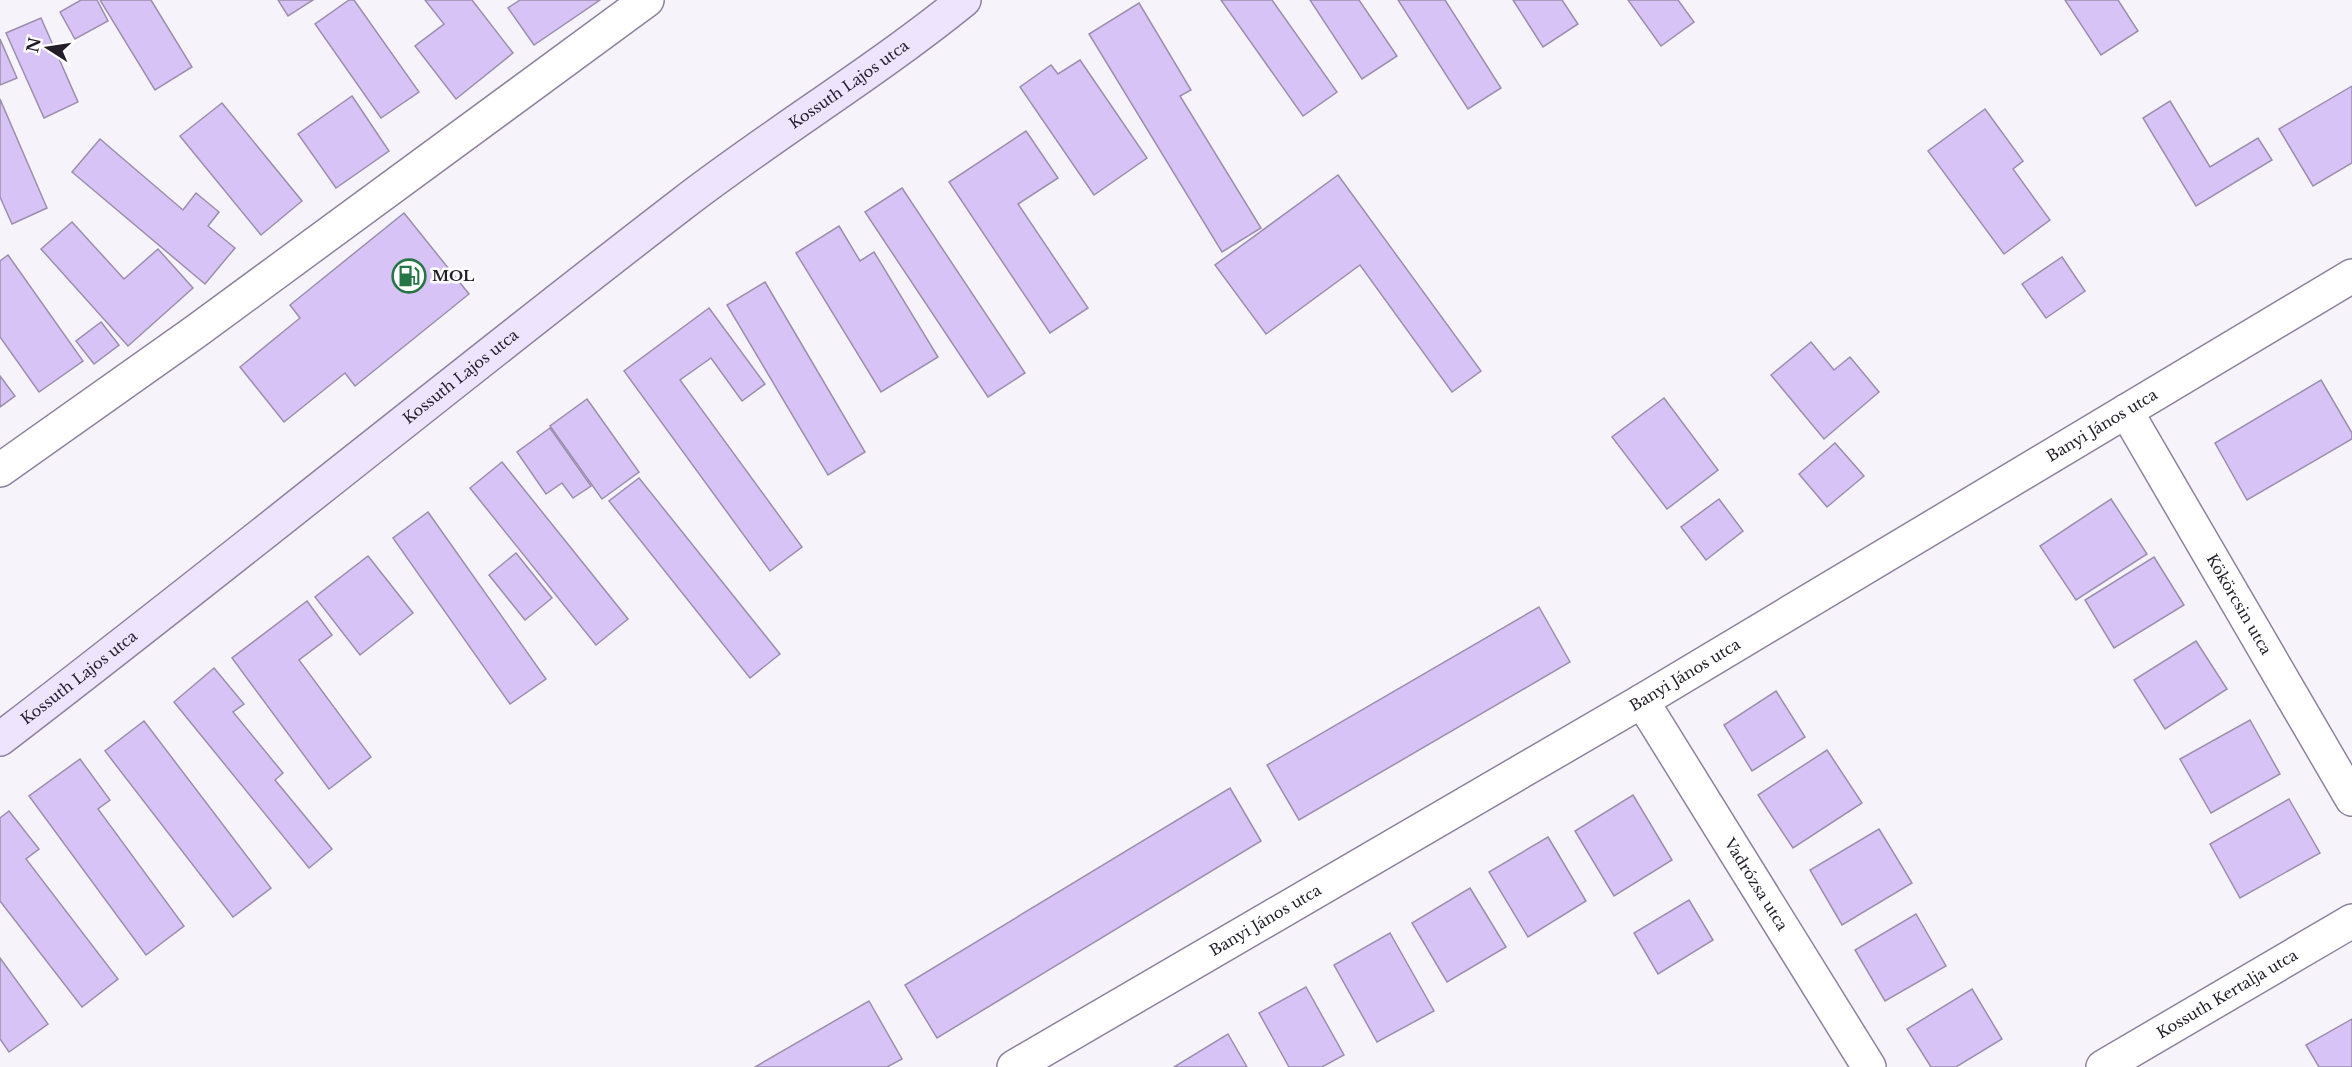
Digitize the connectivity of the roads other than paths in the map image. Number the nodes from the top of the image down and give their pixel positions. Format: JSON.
{"nodes":[{"id":1,"x":647,"y":0,"type":"edge"},
{"id":2,"x":948,"y":0,"type":"edge"},
{"id":3,"x":964,"y":0,"type":"edge"},
{"id":4,"x":931,"y":27,"type":"junction"},
{"id":5,"x":2352,"y":276,"type":"edge"},
{"id":6,"x":2126,"y":411,"type":"junction"},
{"id":7,"x":0,"y":470,"type":"edge"},
{"id":8,"x":1642,"y":701,"type":"junction"},
{"id":9,"x":0,"y":739,"type":"edge"},
{"id":10,"x":2352,"y":799,"type":"edge"},
{"id":11,"x":2352,"y":921,"type":"edge"},
{"id":12,"x":1014,"y":1067,"type":"edge"},
{"id":13,"x":1869,"y":1067,"type":"edge"},
{"id":14,"x":2103,"y":1067,"type":"edge"}],
"edges":[{"from":1,"to":7,"type":"street"},
{"from":2,"to":4,"type":"street","name":"Kossuth Lajos utca"},
{"from":3,"to":4,"type":"street","name":"Kossuth Lajos utca"},
{"from":4,"to":9,"type":"street","name":"Kossuth Lajos utca"},
{"from":5,"to":6,"type":"street","name":"Banyi János utca"},
{"from":6,"to":8,"type":"street","name":"Banyi János utca"},
{"from":6,"to":10,"type":"street","name":"Kökörcsin utca"},
{"from":8,"to":12,"type":"street","name":"Banyi János utca"},
{"from":8,"to":13,"type":"street","name":"Vadrózsa utca"},
{"from":11,"to":14,"type":"street","name":"Kossuth Kertalja utca"}]}
